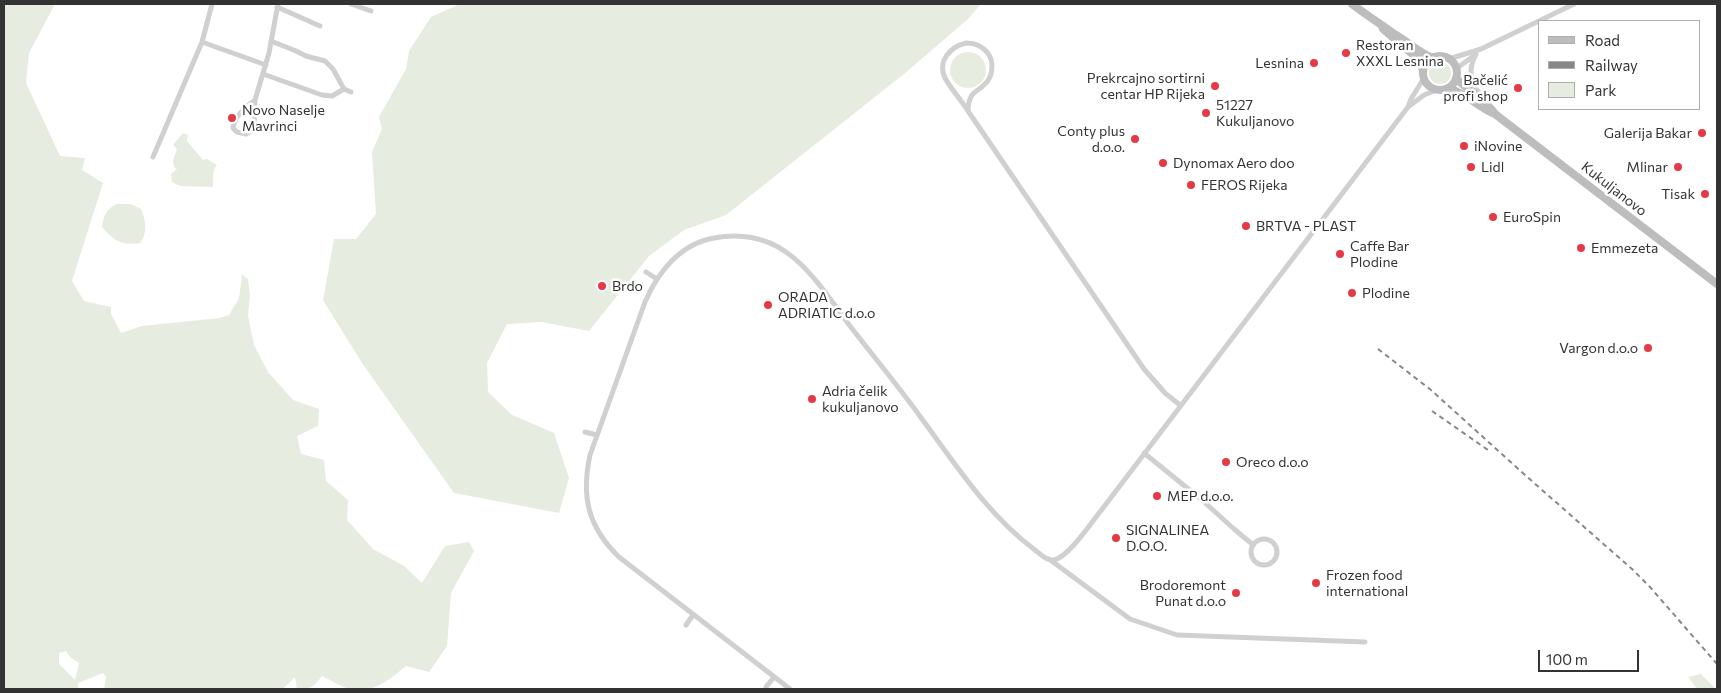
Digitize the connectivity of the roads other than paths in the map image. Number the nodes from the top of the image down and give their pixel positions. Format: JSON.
{"nodes":[{"id":1,"x":212,"y":4,"type":"edge"},
{"id":2,"x":351,"y":4,"type":"edge"},
{"id":3,"x":1352,"y":4,"type":"edge"},
{"id":4,"x":1574,"y":4,"type":"edge"},
{"id":5,"x":278,"y":6,"type":"edge"},
{"id":6,"x":371,"y":10,"type":"dead end"},
{"id":7,"x":1542,"y":20,"type":"edge"},
{"id":8,"x":1538,"y":22,"type":"edge"},
{"id":9,"x":1378,"y":24,"type":"junction"},
{"id":10,"x":320,"y":26,"type":"dead end"},
{"id":11,"x":271,"y":41,"type":"junction"},
{"id":12,"x":202,"y":42,"type":"junction"},
{"id":13,"x":1478,"y":52,"type":"junction"},
{"id":14,"x":1432,"y":58,"type":"junction"},
{"id":15,"x":1449,"y":58,"type":"junction"},
{"id":16,"x":266,"y":65,"type":"junction"},
{"id":17,"x":1456,"y":68,"type":"junction"},
{"id":18,"x":263,"y":74,"type":"junction"},
{"id":19,"x":1424,"y":74,"type":"junction"},
{"id":20,"x":1456,"y":78,"type":"junction"},
{"id":21,"x":1448,"y":88,"type":"junction"},
{"id":22,"x":344,"y":89,"type":"junction"},
{"id":23,"x":1437,"y":90,"type":"junction"},
{"id":24,"x":351,"y":92,"type":"dead end"},
{"id":25,"x":255,"y":100,"type":"junction"},
{"id":26,"x":1489,"y":105,"type":"junction"},
{"id":27,"x":1408,"y":107,"type":"junction"},
{"id":28,"x":968,"y":111,"type":"junction"},
{"id":29,"x":1495,"y":114,"type":"junction"},
{"id":30,"x":153,"y":157,"type":"dead end"},
{"id":31,"x":646,"y":272,"type":"dead end"},
{"id":32,"x":656,"y":279,"type":"junction"},
{"id":33,"x":1717,"y":284,"type":"edge"},
{"id":34,"x":1180,"y":405,"type":"junction"},
{"id":35,"x":585,"y":432,"type":"dead end"},
{"id":36,"x":597,"y":436,"type":"junction"},
{"id":37,"x":1144,"y":453,"type":"junction"},
{"id":38,"x":1252,"y":544,"type":"junction"},
{"id":39,"x":1049,"y":559,"type":"junction"},
{"id":40,"x":693,"y":615,"type":"junction"},
{"id":41,"x":686,"y":625,"type":"dead end"},
{"id":42,"x":1366,"y":642,"type":"dead end"},
{"id":43,"x":774,"y":677,"type":"junction"},
{"id":44,"x":766,"y":687,"type":"dead end"},
{"id":45,"x":790,"y":689,"type":"edge"}],
"edges":[{"from":1,"to":12,"type":"street"},
{"from":2,"to":6,"type":"street"},
{"from":3,"to":9,"type":"main road"},
{"from":4,"to":7,"type":"street"},
{"from":5,"to":10,"type":"street"},
{"from":5,"to":11,"type":"street"},
{"from":8,"to":13,"type":"street"},
{"from":9,"to":14,"type":"main road"},
{"from":9,"to":19,"type":"main road"},
{"from":11,"to":16,"type":"street"},
{"from":11,"to":22,"type":"street"},
{"from":12,"to":16,"type":"street"},
{"from":12,"to":30,"type":"street"},
{"from":13,"to":15,"type":"street"},
{"from":13,"to":17,"type":"street"},
{"from":13,"to":26,"type":"street"},
{"from":14,"to":15,"type":"main road"},
{"from":14,"to":19,"type":"main road"},
{"from":15,"to":17,"type":"main road"},
{"from":16,"to":18,"type":"street"},
{"from":17,"to":20,"type":"main road"},
{"from":18,"to":22,"type":"street"},
{"from":18,"to":25,"type":"street"},
{"from":19,"to":23,"type":"main road"},
{"from":19,"to":27,"type":"street"},
{"from":20,"to":21,"type":"main road"},
{"from":20,"to":26,"type":"main road","name":"Kukuljanovo"},
{"from":21,"to":23,"type":"main road"},
{"from":21,"to":29,"type":"main road","name":"Kukuljanovo"},
{"from":22,"to":24,"type":"street"},
{"from":23,"to":27,"type":"street"},
{"from":25,"to":25,"type":"street"},
{"from":26,"to":29,"type":"main road","name":"Kukuljanovo"},
{"from":27,"to":34,"type":"street"},
{"from":28,"to":28,"type":"street"},
{"from":28,"to":34,"type":"street"},
{"from":29,"to":33,"type":"main road","name":"Kukuljanovo"},
{"from":31,"to":32,"type":"street"},
{"from":32,"to":36,"type":"street"},
{"from":32,"to":39,"type":"street"},
{"from":34,"to":37,"type":"street"},
{"from":35,"to":36,"type":"street"},
{"from":36,"to":40,"type":"street"},
{"from":37,"to":38,"type":"street"},
{"from":37,"to":39,"type":"street"},
{"from":38,"to":38,"type":"street"},
{"from":39,"to":42,"type":"street"},
{"from":40,"to":41,"type":"street"},
{"from":40,"to":43,"type":"street"},
{"from":43,"to":44,"type":"street"},
{"from":43,"to":45,"type":"street"}]}
